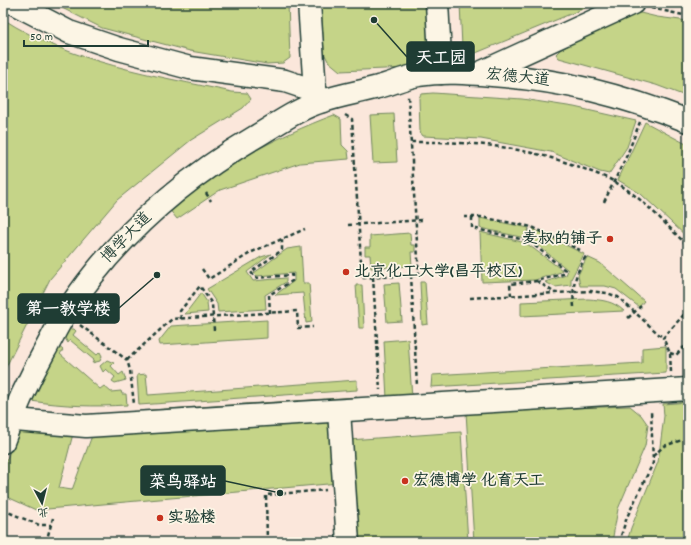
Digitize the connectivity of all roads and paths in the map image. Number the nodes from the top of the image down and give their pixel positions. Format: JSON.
{"nodes":[{"id":1,"x":13,"y":3,"type":"edge"},
{"id":2,"x":310,"y":3,"type":"edge"},
{"id":3,"x":437,"y":3,"type":"edge"},
{"id":4,"x":641,"y":5,"type":"edge"},
{"id":5,"x":688,"y":16,"type":"edge"},
{"id":6,"x":440,"y":73,"type":"junction"},
{"id":7,"x":477,"y":74,"type":"junction"},
{"id":8,"x":407,"y":78,"type":"junction"},
{"id":9,"x":318,"y":96,"type":"junction"},
{"id":10,"x":646,"y":105,"type":"junction"},
{"id":11,"x":688,"y":121,"type":"edge"},
{"id":12,"x":411,"y":142,"type":"junction"},
{"id":13,"x":614,"y":181,"type":"junction"},
{"id":14,"x":604,"y":202,"type":"dead end"},
{"id":15,"x":464,"y":217,"type":"dead end"},
{"id":16,"x":472,"y":217,"type":"junction"},
{"id":17,"x":416,"y":220,"type":"junction"},
{"id":18,"x":423,"y":220,"type":"dead end"},
{"id":19,"x":359,"y":224,"type":"junction"},
{"id":20,"x":348,"y":225,"type":"dead end"},
{"id":21,"x":532,"y":227,"type":"junction"},
{"id":22,"x":305,"y":228,"type":"dead end"},
{"id":23,"x":282,"y":238,"type":"junction"},
{"id":24,"x":526,"y":240,"type":"junction"},
{"id":25,"x":688,"y":246,"type":"edge"},
{"id":26,"x":580,"y":250,"type":"dead end"},
{"id":27,"x":586,"y":256,"type":"dead end"},
{"id":28,"x":202,"y":269,"type":"dead end"},
{"id":29,"x":411,"y":275,"type":"junction"},
{"id":30,"x":373,"y":277,"type":"junction"},
{"id":31,"x":537,"y":281,"type":"junction"},
{"id":32,"x":573,"y":292,"type":"junction"},
{"id":33,"x":555,"y":293,"type":"junction"},
{"id":34,"x":511,"y":296,"type":"junction"},
{"id":35,"x":470,"y":298,"type":"dead end"},
{"id":36,"x":641,"y":306,"type":"dead end"},
{"id":37,"x":574,"y":307,"type":"dead end"},
{"id":38,"x":688,"y":310,"type":"edge"},
{"id":39,"x":66,"y":311,"type":"junction"},
{"id":40,"x":270,"y":313,"type":"junction"},
{"id":41,"x":213,"y":317,"type":"junction"},
{"id":42,"x":628,"y":318,"type":"dead end"},
{"id":43,"x":181,"y":319,"type":"junction"},
{"id":44,"x":313,"y":327,"type":"dead end"},
{"id":45,"x":214,"y":330,"type":"dead end"},
{"id":46,"x":663,"y":338,"type":"junction"},
{"id":47,"x":688,"y":343,"type":"edge"},
{"id":48,"x":670,"y":353,"type":"junction"},
{"id":49,"x":127,"y":360,"type":"junction"},
{"id":50,"x":680,"y":390,"type":"edge"},
{"id":51,"x":649,"y":392,"type":"junction"},
{"id":52,"x":418,"y":406,"type":"junction"},
{"id":53,"x":382,"y":408,"type":"junction"},
{"id":54,"x":339,"y":411,"type":"junction"},
{"id":55,"x":7,"y":420,"type":"edge"},
{"id":56,"x":135,"y":424,"type":"junction"},
{"id":57,"x":688,"y":438,"type":"edge"},
{"id":58,"x":3,"y":442,"type":"edge"},
{"id":59,"x":653,"y":456,"type":"junction"},
{"id":60,"x":344,"y":489,"type":"junction"},
{"id":61,"x":3,"y":510,"type":"edge"},
{"id":62,"x":53,"y":518,"type":"dead end"},
{"id":63,"x":51,"y":525,"type":"junction"},
{"id":64,"x":46,"y":542,"type":"edge"},
{"id":65,"x":267,"y":542,"type":"edge"},
{"id":66,"x":348,"y":542,"type":"edge"},
{"id":67,"x":619,"y":542,"type":"edge"}],
"edges":[{"from":1,"to":9,"type":"street"},
{"from":2,"to":9,"type":"street"},
{"from":3,"to":6,"type":"street"},
{"from":4,"to":5,"type":"path"},
{"from":4,"to":7,"type":"street"},
{"from":6,"to":7,"type":"street","name":"宏德大道"},
{"from":6,"to":8,"type":"street","name":"宏德大道"},
{"from":7,"to":10,"type":"street","name":"宏德大道"},
{"from":8,"to":9,"type":"street","name":"宏德大道"},
{"from":8,"to":12,"type":"path"},
{"from":9,"to":19,"type":"path"},
{"from":9,"to":39,"type":"street","name":"博学大道"},
{"from":10,"to":11,"type":"street","name":"宏德大道"},
{"from":10,"to":13,"type":"path"},
{"from":12,"to":13,"type":"path"},
{"from":12,"to":17,"type":"path"},
{"from":13,"to":14,"type":"path"},
{"from":13,"to":25,"type":"path"},
{"from":15,"to":16,"type":"path"},
{"from":16,"to":21,"type":"path"},
{"from":16,"to":24,"type":"path"},
{"from":17,"to":18,"type":"path"},
{"from":17,"to":19,"type":"path"},
{"from":17,"to":29,"type":"path"},
{"from":19,"to":20,"type":"path"},
{"from":19,"to":30,"type":"path"},
{"from":21,"to":24,"type":"path"},
{"from":21,"to":26,"type":"path"},
{"from":22,"to":23,"type":"path"},
{"from":23,"to":28,"type":"path"},
{"from":23,"to":40,"type":"path"},
{"from":24,"to":31,"type":"path"},
{"from":27,"to":32,"type":"path"},
{"from":29,"to":30,"type":"path"},
{"from":29,"to":52,"type":"path"},
{"from":30,"to":53,"type":"path"},
{"from":31,"to":33,"type":"path"},
{"from":31,"to":34,"type":"path"},
{"from":32,"to":33,"type":"path"},
{"from":32,"to":37,"type":"path"},
{"from":32,"to":46,"type":"path"},
{"from":33,"to":34,"type":"path"},
{"from":34,"to":35,"type":"path"},
{"from":36,"to":42,"type":"path","bridge":true},
{"from":38,"to":46,"type":"path"},
{"from":39,"to":49,"type":"path"},
{"from":39,"to":55,"type":"street","name":"博学大道"},
{"from":40,"to":41,"type":"path"},
{"from":40,"to":44,"type":"path"},
{"from":41,"to":43,"type":"path"},
{"from":41,"to":43,"type":"path"},
{"from":41,"to":45,"type":"path"},
{"from":43,"to":49,"type":"path"},
{"from":46,"to":48,"type":"path"},
{"from":47,"to":48,"type":"path"},
{"from":48,"to":50,"type":"path"},
{"from":49,"to":56,"type":"path"},
{"from":50,"to":51,"type":"street"},
{"from":51,"to":52,"type":"street"},
{"from":51,"to":59,"type":"path"},
{"from":52,"to":53,"type":"street"},
{"from":53,"to":54,"type":"street"},
{"from":54,"to":56,"type":"street"},
{"from":54,"to":60,"type":"street"},
{"from":55,"to":56,"type":"street"},
{"from":55,"to":58,"type":"street","name":"博学大道"},
{"from":57,"to":59,"type":"path"},
{"from":59,"to":67,"type":"path"},
{"from":60,"to":65,"type":"path"},
{"from":60,"to":66,"type":"street"},
{"from":61,"to":63,"type":"path"},
{"from":62,"to":63,"type":"path"},
{"from":63,"to":64,"type":"path"}]}
